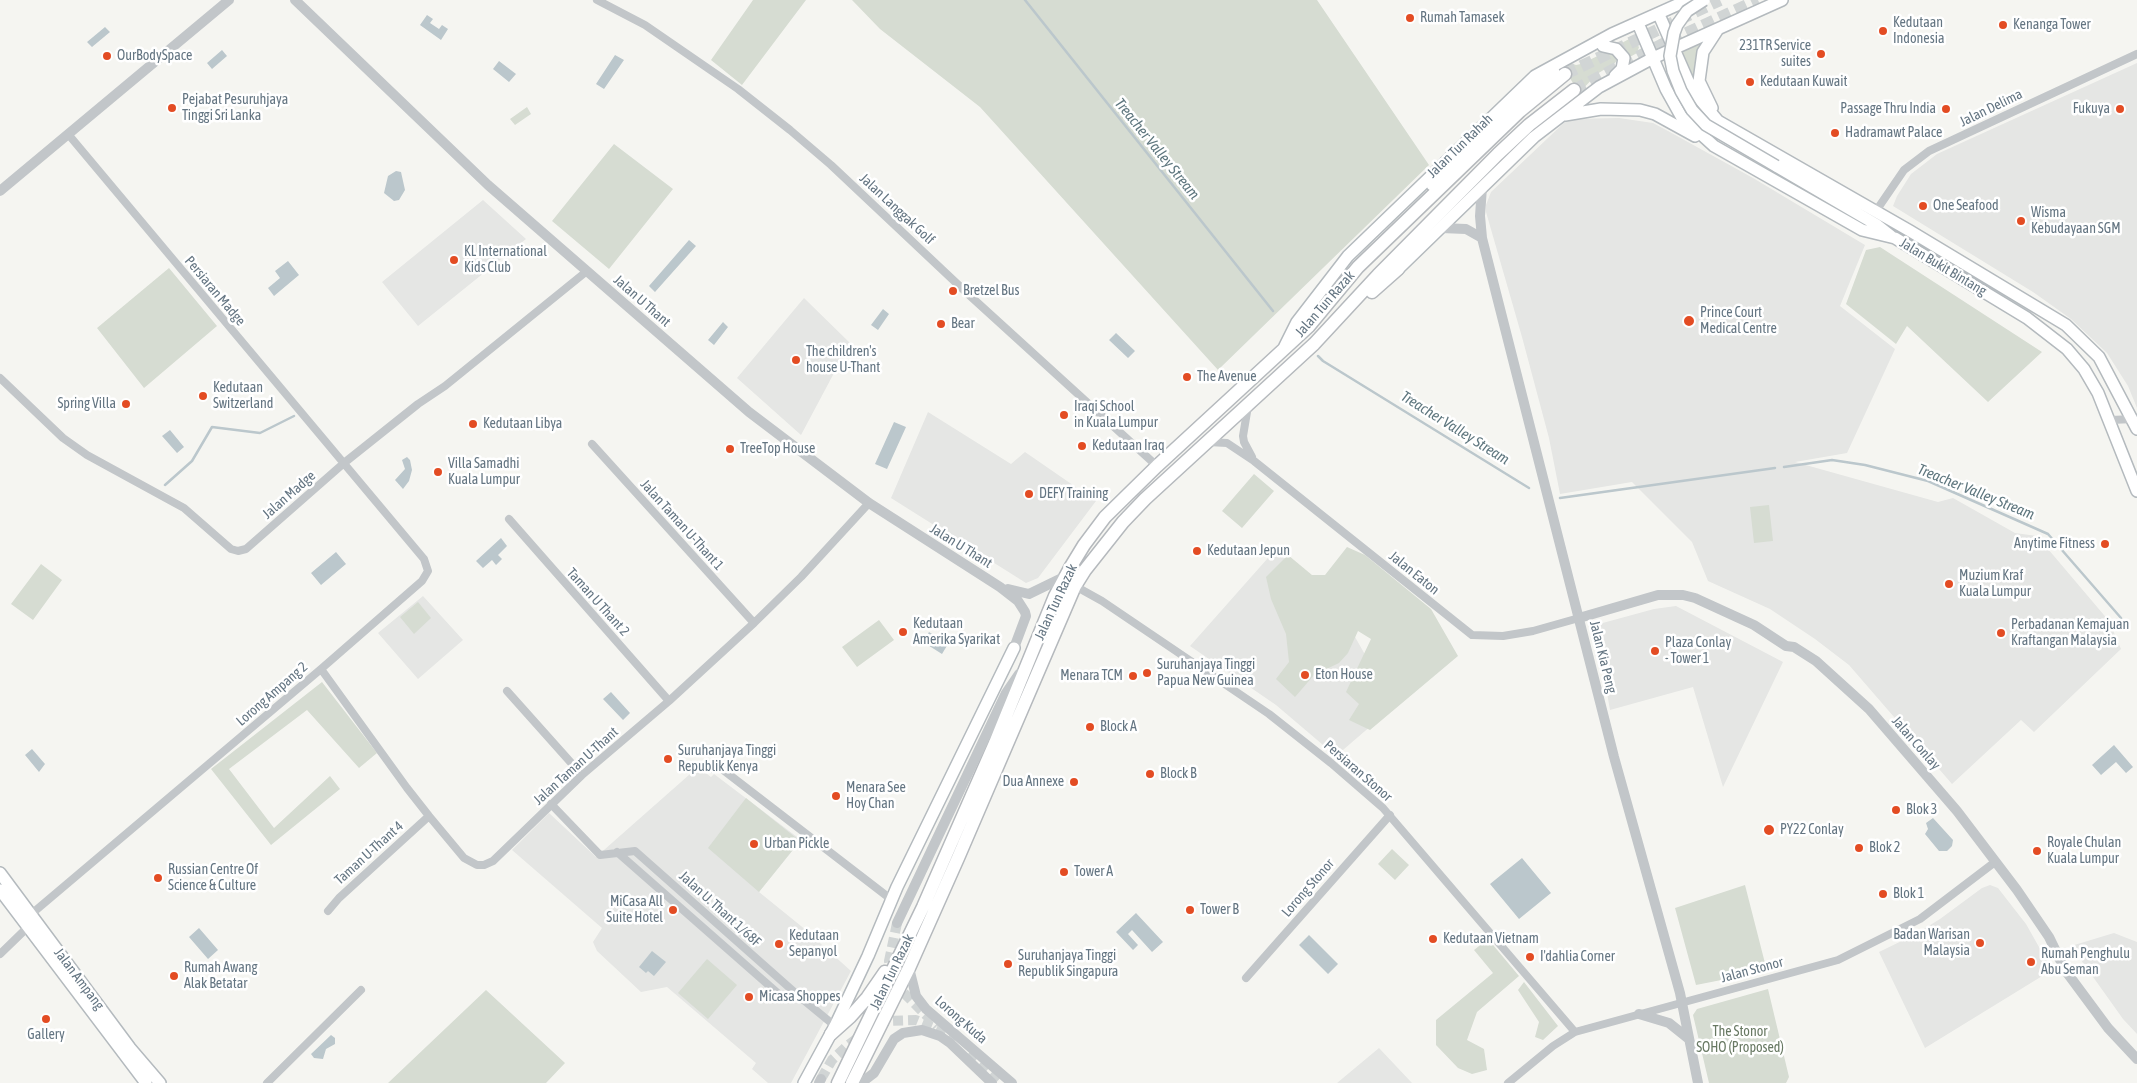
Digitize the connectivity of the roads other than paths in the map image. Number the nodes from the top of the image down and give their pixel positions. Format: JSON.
{"nodes":[{"id":1,"x":229,"y":0,"type":"edge"},
{"id":2,"x":295,"y":0,"type":"edge"},
{"id":3,"x":597,"y":0,"type":"edge"},
{"id":4,"x":1688,"y":0,"type":"edge"},
{"id":5,"x":1693,"y":0,"type":"edge"},
{"id":6,"x":1704,"y":0,"type":"edge"},
{"id":7,"x":1782,"y":0,"type":"edge"},
{"id":8,"x":1660,"y":17,"type":"junction"},
{"id":9,"x":1640,"y":28,"type":"junction"},
{"id":10,"x":1718,"y":28,"type":"junction"},
{"id":11,"x":1603,"y":46,"type":"junction"},
{"id":12,"x":1673,"y":50,"type":"junction"},
{"id":13,"x":2137,"y":54,"type":"edge"},
{"id":14,"x":1653,"y":58,"type":"junction"},
{"id":15,"x":1566,"y":74,"type":"tunnel mouth"},
{"id":16,"x":1614,"y":77,"type":"junction"},
{"id":17,"x":1574,"y":90,"type":"tunnel mouth"},
{"id":18,"x":1561,"y":115,"type":"junction"},
{"id":19,"x":1718,"y":121,"type":"junction"},
{"id":20,"x":68,"y":134,"type":"junction"},
{"id":21,"x":1714,"y":146,"type":"junction"},
{"id":22,"x":1482,"y":187,"type":"junction"},
{"id":23,"x":0,"y":191,"type":"edge"},
{"id":24,"x":1876,"y":211,"type":"junction"},
{"id":25,"x":1441,"y":228,"type":"junction"},
{"id":26,"x":1482,"y":238,"type":"junction"},
{"id":27,"x":1895,"y":238,"type":"junction"},
{"id":28,"x":1358,"y":267,"type":"junction"},
{"id":29,"x":1398,"y":269,"type":"joint"},
{"id":30,"x":587,"y":271,"type":"junction"},
{"id":31,"x":1327,"y":331,"type":"junction"},
{"id":32,"x":1283,"y":352,"type":"junction"},
{"id":33,"x":0,"y":378,"type":"edge"},
{"id":34,"x":1248,"y":404,"type":"junction"},
{"id":35,"x":2110,"y":420,"type":"junction"},
{"id":36,"x":2136,"y":423,"type":"edge"},
{"id":37,"x":1207,"y":442,"type":"junction"},
{"id":38,"x":592,"y":444,"type":"dead end"},
{"id":39,"x":1254,"y":461,"type":"junction"},
{"id":40,"x":344,"y":463,"type":"junction"},
{"id":41,"x":1157,"y":466,"type":"junction"},
{"id":42,"x":2137,"y":491,"type":"edge"},
{"id":43,"x":869,"y":503,"type":"junction"},
{"id":44,"x":509,"y":519,"type":"dead end"},
{"id":45,"x":1064,"y":577,"type":"junction"},
{"id":46,"x":1075,"y":586,"type":"junction"},
{"id":47,"x":1000,"y":587,"type":"junction"},
{"id":48,"x":1579,"y":618,"type":"junction"},
{"id":49,"x":754,"y":623,"type":"junction"},
{"id":50,"x":1014,"y":648,"type":"joint"},
{"id":51,"x":1033,"y":652,"type":"junction"},
{"id":52,"x":321,"y":669,"type":"junction"},
{"id":53,"x":507,"y":691,"type":"dead end"},
{"id":54,"x":669,"y":701,"type":"junction"},
{"id":55,"x":707,"y":764,"type":"dead end"},
{"id":56,"x":582,"y":775,"type":"junction"},
{"id":57,"x":551,"y":804,"type":"junction"},
{"id":58,"x":1390,"y":815,"type":"junction"},
{"id":59,"x":429,"y":816,"type":"junction"},
{"id":60,"x":617,"y":852,"type":"junction"},
{"id":61,"x":1995,"y":862,"type":"junction"},
{"id":62,"x":0,"y":873,"type":"edge"},
{"id":63,"x":0,"y":890,"type":"edge"},
{"id":64,"x":892,"y":900,"type":"junction"},
{"id":65,"x":328,"y":911,"type":"dead end"},
{"id":66,"x":29,"y":921,"type":"junction"},
{"id":67,"x":897,"y":923,"type":"tunnel mouth"},
{"id":68,"x":906,"y":943,"type":"junction"},
{"id":69,"x":0,"y":954,"type":"edge"},
{"id":70,"x":908,"y":968,"type":"junction"},
{"id":71,"x":1246,"y":978,"type":"dead end"},
{"id":72,"x":361,"y":990,"type":"dead end"},
{"id":73,"x":801,"y":998,"type":"junction"},
{"id":74,"x":1682,"y":1002,"type":"junction"},
{"id":75,"x":1639,"y":1014,"type":"junction"},
{"id":76,"x":833,"y":1030,"type":"junction"},
{"id":77,"x":1575,"y":1032,"type":"junction"},
{"id":78,"x":1689,"y":1039,"type":"junction"},
{"id":79,"x":2137,"y":1059,"type":"edge"},
{"id":80,"x":146,"y":1083,"type":"edge"},
{"id":81,"x":160,"y":1083,"type":"edge"},
{"id":82,"x":267,"y":1083,"type":"edge"},
{"id":83,"x":804,"y":1083,"type":"edge"},
{"id":84,"x":838,"y":1083,"type":"edge"},
{"id":85,"x":852,"y":1083,"type":"edge"},
{"id":86,"x":861,"y":1083,"type":"edge"},
{"id":87,"x":992,"y":1083,"type":"edge"},
{"id":88,"x":1012,"y":1083,"type":"edge"},
{"id":89,"x":1508,"y":1083,"type":"edge"},
{"id":90,"x":1698,"y":1083,"type":"edge"}],
"edges":[{"from":1,"to":20,"type":"street"},
{"from":2,"to":30,"type":"street","name":"Jalan U Thant"},
{"from":3,"to":41,"type":"street","name":"Jalan Langgak Golf"},
{"from":4,"to":32,"type":"main road","name":"Jalan Tun Rahah"},
{"from":5,"to":8,"type":"main road"},
{"from":6,"to":27,"type":"main road","bridge":true},
{"from":7,"to":10,"type":"main road"},
{"from":8,"to":9,"type":"main road"},
{"from":8,"to":12,"type":"main road","name":"Jalan Bukit Bintang"},
{"from":9,"to":11,"type":"main road"},
{"from":9,"to":14,"type":"main road","name":"Jalan Bukit Bintang"},
{"from":10,"to":12,"type":"main road"},
{"from":10,"to":19,"type":"main road"},
{"from":11,"to":16,"type":"main road"},
{"from":11,"to":28,"type":"main road"},
{"from":12,"to":14,"type":"main road"},
{"from":12,"to":19,"type":"main road","name":"Jalan Bukit Bintang"},
{"from":13,"to":24,"type":"street","name":"Jalan Delima"},
{"from":14,"to":16,"type":"main road"},
{"from":14,"to":21,"type":"main road","name":"Jalan Bukit Bintang"},
{"from":15,"to":28,"type":"main road","name":"Jalan Tun Razak"},
{"from":16,"to":18,"type":"main road"},
{"from":17,"to":31,"type":"main road","name":"Jalan Tun Razak"},
{"from":18,"to":21,"type":"main road"},
{"from":18,"to":22,"type":"main road"},
{"from":19,"to":24,"type":"main road","name":"Jalan Bukit Bintang"},
{"from":20,"to":23,"type":"street"},
{"from":20,"to":40,"type":"street","name":"Persiaran Madge"},
{"from":21,"to":27,"type":"main road","name":"Jalan Bukit Bintang"},
{"from":22,"to":25,"type":"main road"},
{"from":22,"to":26,"type":"street","name":"Jalan Kia Peng"},
{"from":24,"to":36,"type":"main road","name":"Jalan Bukit Bintang"},
{"from":25,"to":26,"type":"street"},
{"from":25,"to":29,"type":"main road"},
{"from":26,"to":48,"type":"street","name":"Jalan Kia Peng"},
{"from":27,"to":35,"type":"main road","name":"Jalan Bukit Bintang"},
{"from":28,"to":32,"type":"main road","name":"Jalan Tun Razak"},
{"from":29,"to":31,"type":"main road"},
{"from":30,"to":40,"type":"street","name":"Jalan Madge"},
{"from":30,"to":43,"type":"street","name":"Jalan U Thant"},
{"from":31,"to":34,"type":"main road","name":"Jalan Tun Razak"},
{"from":32,"to":41,"type":"main road","name":"Jalan Tun Razak"},
{"from":33,"to":40,"type":"street","name":"Jalan Madge"},
{"from":34,"to":37,"type":"main road","name":"Jalan Tun Razak"},
{"from":34,"to":39,"type":"street","name":"Jalan Eaton"},
{"from":35,"to":36,"type":"street"},
{"from":35,"to":42,"type":"main road","name":"Jalan Bukit Bintang"},
{"from":37,"to":39,"type":"street","name":"Jalan Eaton"},
{"from":37,"to":46,"type":"main road","name":"Jalan Tun Razak"},
{"from":38,"to":49,"type":"street","name":"Jalan Taman U-Thant 1"},
{"from":39,"to":48,"type":"street","name":"Jalan Eaton"},
{"from":40,"to":52,"type":"street","name":"Lorong Ampang 2"},
{"from":41,"to":45,"type":"main road","name":"Jalan Tun Razak"},
{"from":43,"to":47,"type":"street","name":"Jalan U Thant"},
{"from":43,"to":49,"type":"street","name":"Jalan Taman U-Thant"},
{"from":44,"to":54,"type":"street","name":"Taman U Thant 2"},
{"from":45,"to":47,"type":"street","name":"Jalan U Thant"},
{"from":45,"to":51,"type":"main road","name":"Jalan Tun Razak"},
{"from":46,"to":58,"type":"street","name":"Persiaran Stonor"},
{"from":46,"to":70,"type":"main road","name":"Jalan Tun Razak"},
{"from":47,"to":50,"type":"street","name":"Jalan U Thant"},
{"from":48,"to":61,"type":"street","name":"Jalan Conlay"},
{"from":48,"to":74,"type":"street","name":"Jalan Kia Peng"},
{"from":49,"to":54,"type":"street","name":"Jalan Taman U-Thant"},
{"from":50,"to":64,"type":"main road","name":"Jalan Tun Razak"},
{"from":51,"to":67,"type":"street"},
{"from":51,"to":68,"type":"main road","name":"Jalan Tun Razak"},
{"from":52,"to":59,"type":"street","name":"Jalan Taman U-Thant"},
{"from":52,"to":66,"type":"street","name":"Lorong Ampang 2"},
{"from":53,"to":56,"type":"street"},
{"from":54,"to":56,"type":"street","name":"Jalan Taman U-Thant"},
{"from":55,"to":64,"type":"street"},
{"from":56,"to":57,"type":"street","name":"Jalan Taman U-Thant"},
{"from":57,"to":59,"type":"street","name":"Jalan Taman U-Thant"},
{"from":57,"to":60,"type":"street","name":"Jalan U. Thant 1/68F"},
{"from":58,"to":71,"type":"street","name":"Lorong Stonor"},
{"from":58,"to":77,"type":"street","name":"Persiaran Stonor"},
{"from":59,"to":65,"type":"street","name":"Taman U-Thant 4"},
{"from":60,"to":73,"type":"street","name":"Jalan U. Thant 1/68F"},
{"from":60,"to":73,"type":"street","name":"Jalan U. Thant 1/68F"},
{"from":61,"to":74,"type":"street","name":"Jalan Stonor"},
{"from":61,"to":79,"type":"street","name":"Jalan Conlay"},
{"from":62,"to":66,"type":"main road","name":"Jalan Ampang"},
{"from":63,"to":66,"type":"main road","name":"Jalan Ampang"},
{"from":64,"to":76,"type":"main road","name":"Jalan Tun Razak"},
{"from":66,"to":69,"type":"street","name":"Lorong Ampang 2"},
{"from":66,"to":80,"type":"main road","name":"Jalan Ampang"},
{"from":66,"to":81,"type":"main road","name":"Jalan Ampang"},
{"from":68,"to":76,"type":"main road"},
{"from":68,"to":84,"type":"main road","name":"Jalan Tun Razak"},
{"from":70,"to":85,"type":"main road","name":"Jalan Tun Razak"},
{"from":70,"to":88,"type":"street","name":"Lorong Kuda"},
{"from":72,"to":82,"type":"street"},
{"from":73,"to":76,"type":"street","name":"Jalan U. Thant 1/68F"},
{"from":74,"to":75,"type":"street","name":"Jalan Stonor"},
{"from":74,"to":78,"type":"street","name":"Jalan Kia Peng"},
{"from":75,"to":77,"type":"street","name":"Jalan Stonor"},
{"from":75,"to":78,"type":"street"},
{"from":76,"to":83,"type":"main road","name":"Jalan Tun Razak"},
{"from":77,"to":89,"type":"street","name":"Jalan Stonor"},
{"from":78,"to":90,"type":"street","name":"Jalan Kia Peng"},
{"from":86,"to":87,"type":"street","name":"Lorong Kuda"}]}
